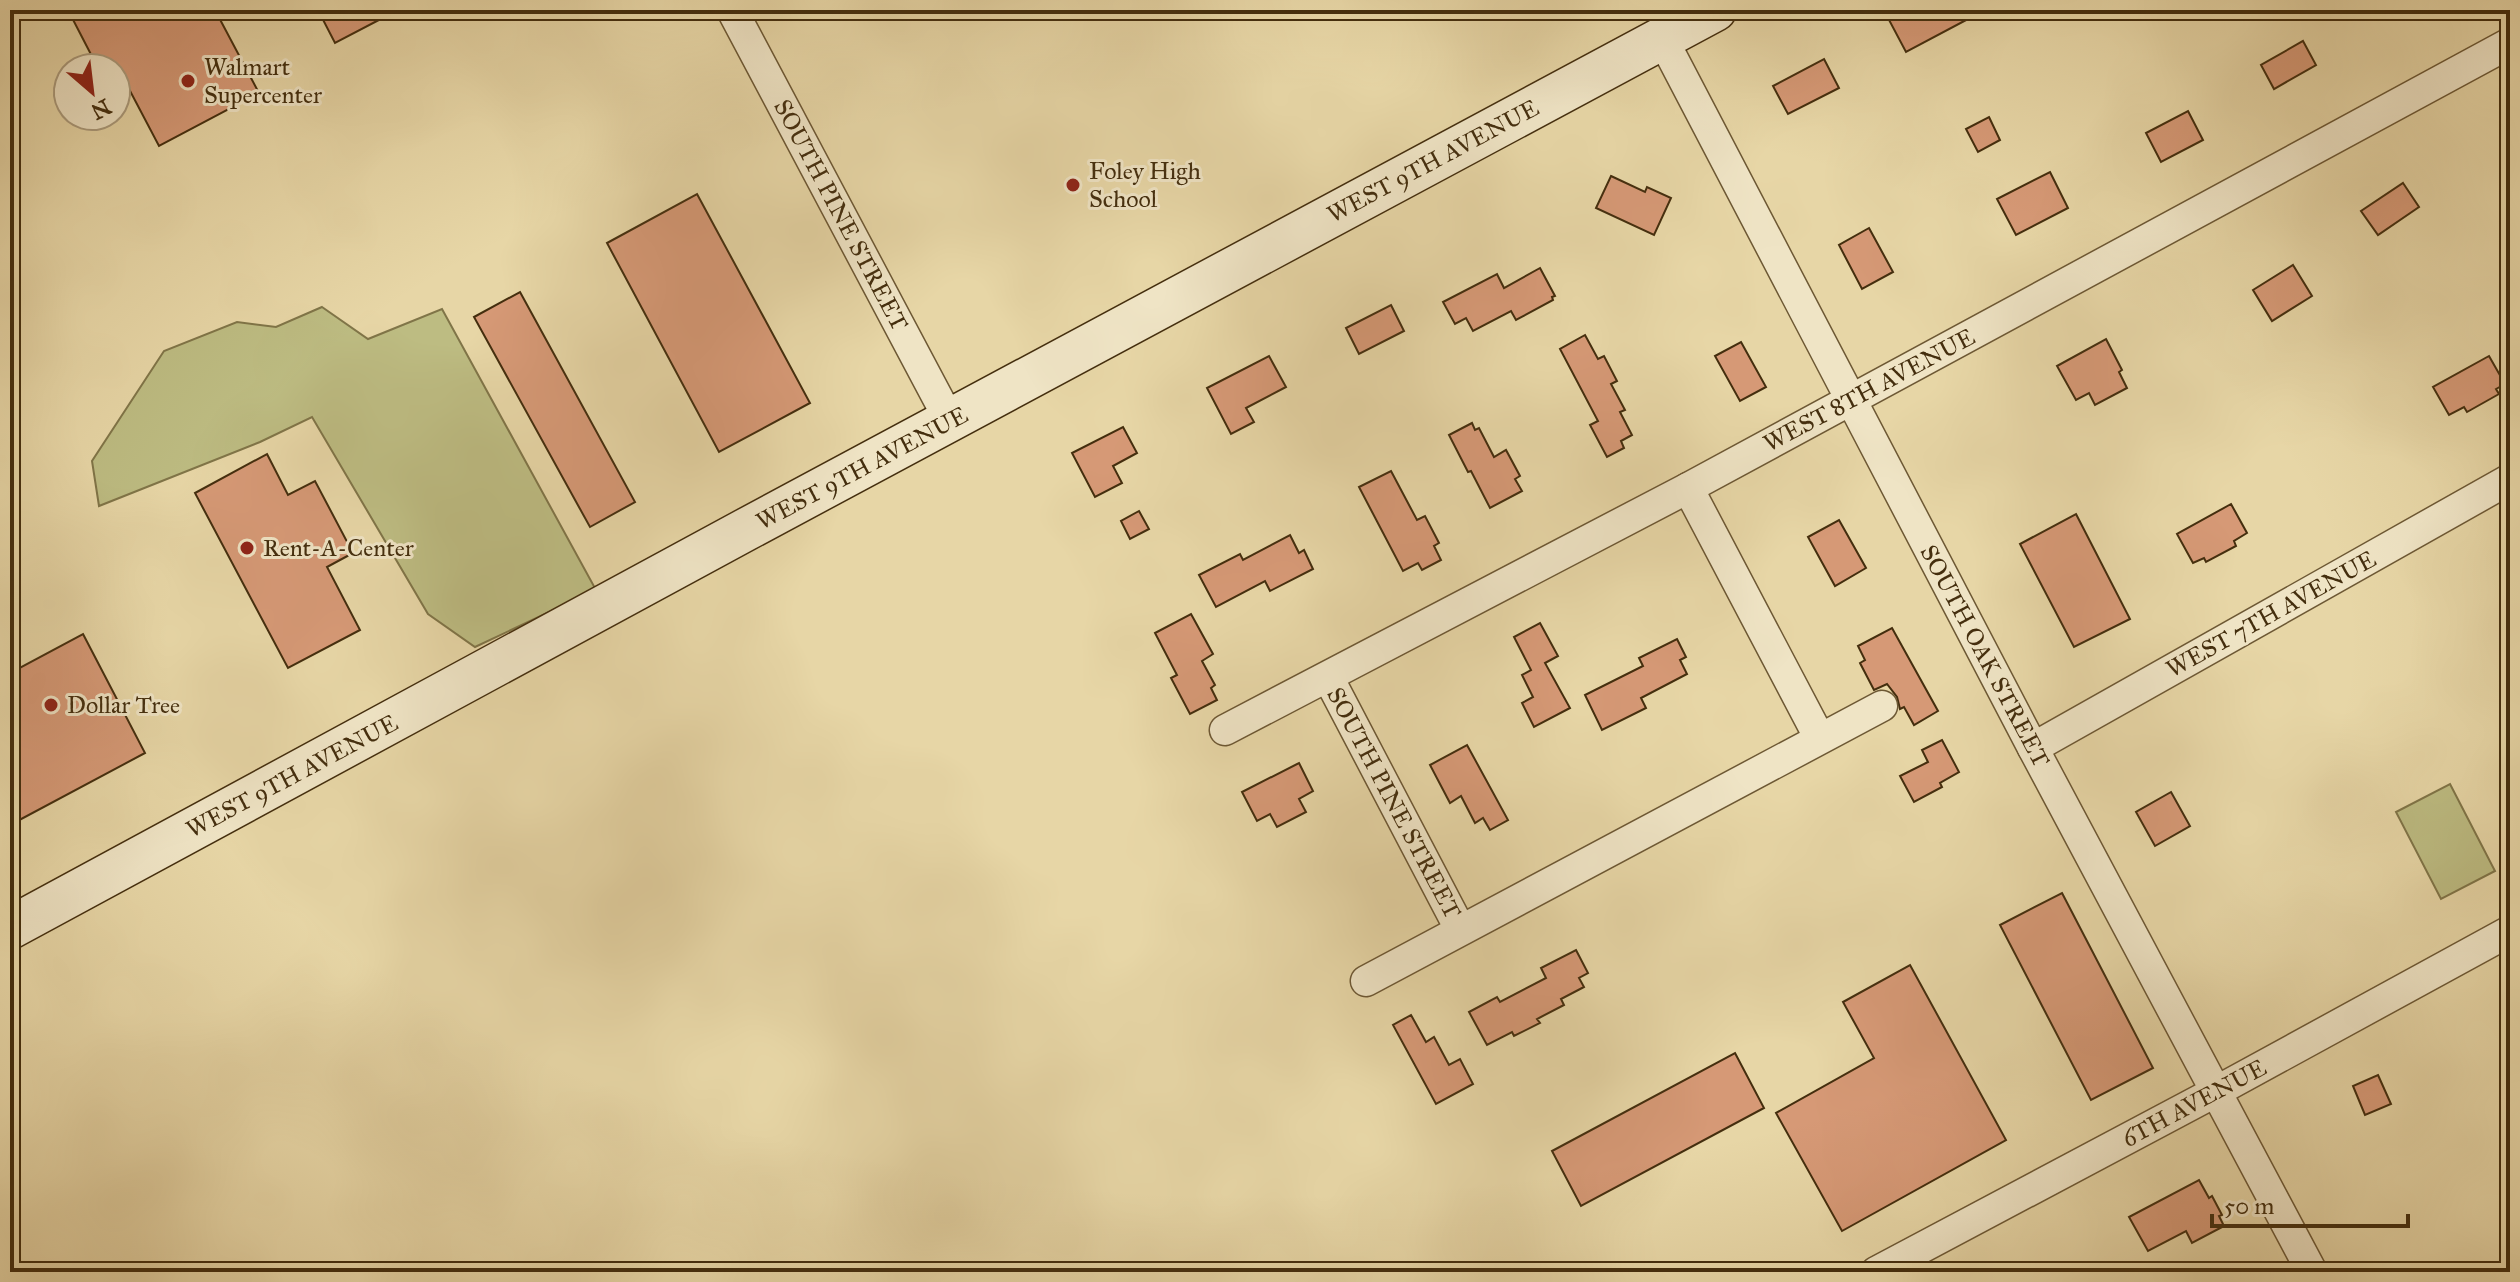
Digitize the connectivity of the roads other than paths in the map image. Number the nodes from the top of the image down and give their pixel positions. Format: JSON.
{"nodes":[{"id":1,"x":732,"y":10,"type":"edge"},
{"id":2,"x":1715,"y":10,"type":"edge"},
{"id":3,"x":1662,"y":38,"type":"junction"},
{"id":4,"x":2510,"y":43,"type":"edge"},
{"id":5,"x":1850,"y":400,"type":"junction"},
{"id":6,"x":950,"y":421,"type":"junction"},
{"id":7,"x":2510,"y":479,"type":"edge"},
{"id":8,"x":1688,"y":488,"type":"junction"},
{"id":9,"x":1328,"y":677,"type":"junction"},
{"id":10,"x":1882,"y":706,"type":"dead end"},
{"id":11,"x":1225,"y":730,"type":"dead end"},
{"id":12,"x":1819,"y":737,"type":"junction"},
{"id":13,"x":2033,"y":748,"type":"junction"},
{"id":14,"x":10,"y":928,"type":"edge"},
{"id":15,"x":1460,"y":929,"type":"junction"},
{"id":16,"x":2510,"y":931,"type":"edge"},
{"id":17,"x":1366,"y":981,"type":"dead end"},
{"id":18,"x":2217,"y":1091,"type":"junction"},
{"id":19,"x":1876,"y":1272,"type":"edge"},
{"id":20,"x":2312,"y":1272,"type":"edge"}],
"edges":[{"from":1,"to":6,"type":"street","name":"SOUTH PINE STREET"},
{"from":2,"to":3,"type":"street","name":"WEST 9TH AVENUE"},
{"from":3,"to":5,"type":"street","name":"SOUTH OAK STREET"},
{"from":3,"to":6,"type":"street","name":"WEST 9TH AVENUE"},
{"from":4,"to":5,"type":"street","name":"WEST 8TH AVENUE"},
{"from":5,"to":8,"type":"street","name":"WEST 8TH AVENUE"},
{"from":5,"to":13,"type":"street","name":"SOUTH OAK STREET"},
{"from":6,"to":14,"type":"street","name":"WEST 9TH AVENUE"},
{"from":7,"to":13,"type":"street","name":"WEST 7TH AVENUE"},
{"from":8,"to":9,"type":"street","name":"WEST 8TH AVENUE"},
{"from":8,"to":12,"type":"street"},
{"from":9,"to":11,"type":"street","name":"WEST 8TH AVENUE"},
{"from":9,"to":15,"type":"street","name":"SOUTH PINE STREET"},
{"from":10,"to":12,"type":"street"},
{"from":12,"to":15,"type":"street"},
{"from":13,"to":18,"type":"street","name":"SOUTH OAK STREET"},
{"from":15,"to":17,"type":"street"},
{"from":16,"to":18,"type":"street","name":"6TH AVENUE"},
{"from":18,"to":19,"type":"street","name":"6TH AVENUE"},
{"from":18,"to":20,"type":"street","name":"SOUTH OAK STREET"}]}
